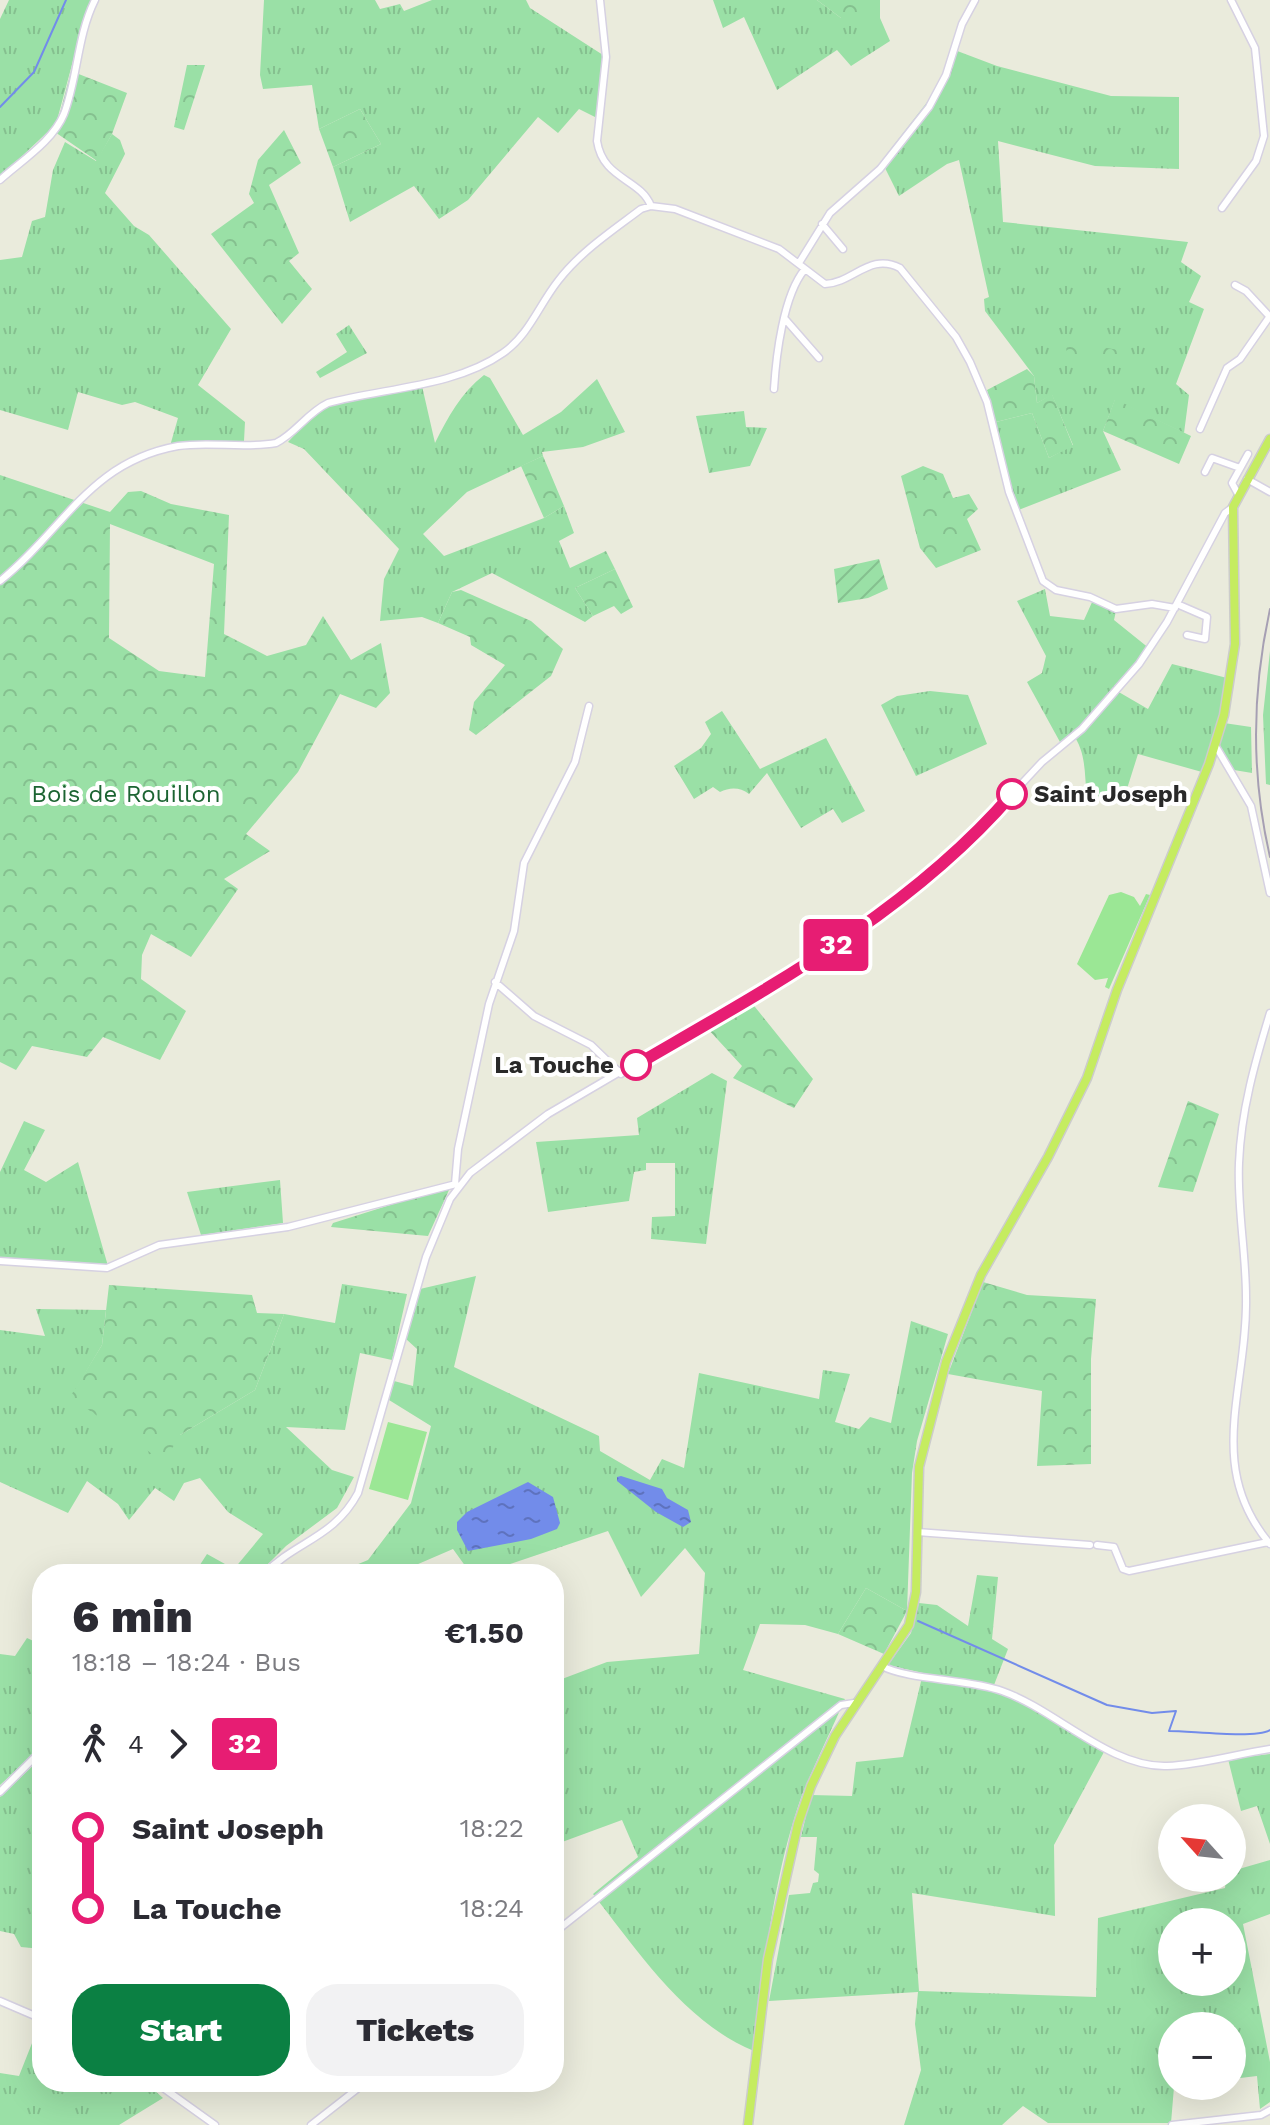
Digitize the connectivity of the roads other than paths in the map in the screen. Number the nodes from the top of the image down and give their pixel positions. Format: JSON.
{"nodes":[{"id":1,"x":95,"y":0,"type":"edge"},
{"id":2,"x":600,"y":0,"type":"edge"},
{"id":3,"x":975,"y":0,"type":"edge"},
{"id":4,"x":1231,"y":0,"type":"edge"},
{"id":5,"x":0,"y":180,"type":"edge"},
{"id":6,"x":651,"y":206,"type":"junction"},
{"id":7,"x":1222,"y":208,"type":"dead end"},
{"id":8,"x":822,"y":224,"type":"junction"},
{"id":9,"x":843,"y":249,"type":"dead end"},
{"id":10,"x":799,"y":263,"type":"junction"},
{"id":11,"x":805,"y":269,"type":"junction"},
{"id":12,"x":1235,"y":285,"type":"dead end"},
{"id":13,"x":1270,"y":316,"type":"edge"},
{"id":14,"x":785,"y":319,"type":"junction"},
{"id":15,"x":819,"y":358,"type":"dead end"},
{"id":16,"x":774,"y":389,"type":"dead end"},
{"id":17,"x":1200,"y":429,"type":"dead end"},
{"id":18,"x":1270,"y":439,"type":"edge"},
{"id":19,"x":1248,"y":454,"type":"dead end"},
{"id":20,"x":1240,"y":468,"type":"junction"},
{"id":21,"x":1205,"y":472,"type":"dead end"},
{"id":22,"x":1247,"y":479,"type":"junction"},
{"id":23,"x":1270,"y":492,"type":"edge"},
{"id":24,"x":1238,"y":494,"type":"junction"},
{"id":25,"x":1233,"y":507,"type":"junction"},
{"id":26,"x":0,"y":581,"type":"edge"},
{"id":27,"x":1176,"y":606,"type":"junction"},
{"id":28,"x":1187,"y":635,"type":"dead end"},
{"id":29,"x":589,"y":706,"type":"dead end"},
{"id":30,"x":1215,"y":745,"type":"junction"},
{"id":31,"x":1270,"y":893,"type":"edge"},
{"id":32,"x":495,"y":982,"type":"junction"},
{"id":33,"x":1270,"y":1013,"type":"edge"},
{"id":34,"x":621,"y":1074,"type":"junction"},
{"id":35,"x":457,"y":1184,"type":"junction"},
{"id":36,"x":0,"y":1261,"type":"edge"},
{"id":37,"x":917,"y":1532,"type":"junction"},
{"id":38,"x":1269,"y":1543,"type":"edge"},
{"id":39,"x":274,"y":1564,"type":"edge"},
{"id":40,"x":882,"y":1666,"type":"junction"},
{"id":41,"x":854,"y":1703,"type":"junction"},
{"id":42,"x":1270,"y":1749,"type":"edge"},
{"id":43,"x":32,"y":1760,"type":"edge"},
{"id":44,"x":0,"y":1792,"type":"edge"},
{"id":45,"x":564,"y":1925,"type":"edge"},
{"id":46,"x":0,"y":2001,"type":"edge"},
{"id":47,"x":32,"y":2015,"type":"edge"},
{"id":48,"x":169,"y":2092,"type":"edge"},
{"id":49,"x":353,"y":2092,"type":"edge"},
{"id":50,"x":1270,"y":2110,"type":"edge"},
{"id":51,"x":215,"y":2125,"type":"edge"},
{"id":52,"x":311,"y":2125,"type":"edge"},
{"id":53,"x":748,"y":2125,"type":"edge"},
{"id":54,"x":1172,"y":2125,"type":"edge"}],
"edges":[{"from":1,"to":5,"type":"street"},
{"from":2,"to":6,"type":"street"},
{"from":3,"to":8,"type":"street"},
{"from":4,"to":7,"type":"street"},
{"from":6,"to":10,"type":"street"},
{"from":6,"to":26,"type":"street"},
{"from":8,"to":9,"type":"street"},
{"from":8,"to":10,"type":"street"},
{"from":10,"to":11,"type":"street"},
{"from":11,"to":14,"type":"street"},
{"from":11,"to":27,"type":"street"},
{"from":12,"to":13,"type":"street"},
{"from":13,"to":17,"type":"street"},
{"from":14,"to":15,"type":"street"},
{"from":14,"to":16,"type":"street"},
{"from":18,"to":22,"type":"main road"},
{"from":19,"to":20,"type":"street"},
{"from":20,"to":21,"type":"street"},
{"from":20,"to":24,"type":"street"},
{"from":22,"to":23,"type":"street"},
{"from":22,"to":24,"type":"main road"},
{"from":24,"to":25,"type":"main road"},
{"from":25,"to":27,"type":"street"},
{"from":25,"to":30,"type":"main road"},
{"from":27,"to":28,"type":"street"},
{"from":27,"to":34,"type":"street"},
{"from":29,"to":32,"type":"street"},
{"from":30,"to":31,"type":"street"},
{"from":30,"to":37,"type":"main road"},
{"from":32,"to":34,"type":"street"},
{"from":32,"to":35,"type":"street"},
{"from":33,"to":38,"type":"street"},
{"from":34,"to":35,"type":"street"},
{"from":35,"to":36,"type":"street"},
{"from":35,"to":39,"type":"street"},
{"from":37,"to":38,"type":"street"},
{"from":37,"to":40,"type":"main road"},
{"from":40,"to":41,"type":"main road"},
{"from":40,"to":42,"type":"street"},
{"from":41,"to":45,"type":"street"},
{"from":41,"to":53,"type":"main road"},
{"from":43,"to":44,"type":"street"},
{"from":46,"to":47,"type":"street"},
{"from":48,"to":51,"type":"street"},
{"from":49,"to":52,"type":"street"},
{"from":50,"to":54,"type":"street"}]}
